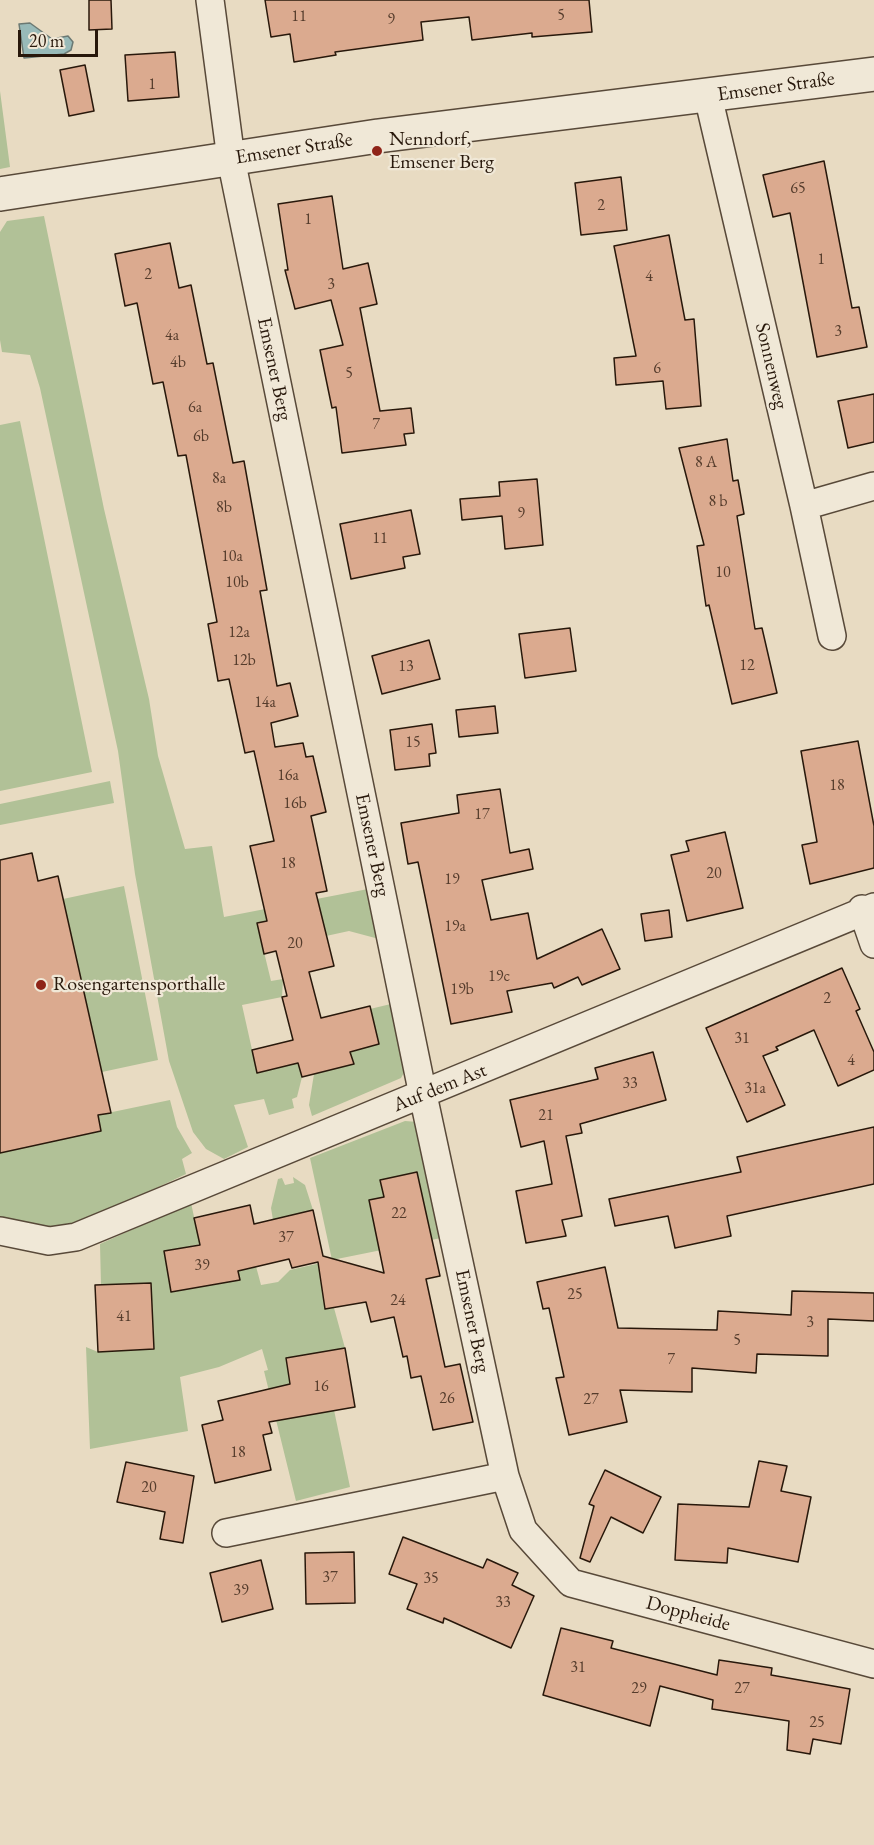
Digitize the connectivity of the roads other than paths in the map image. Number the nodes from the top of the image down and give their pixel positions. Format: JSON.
{"nodes":[{"id":1,"x":210,"y":0,"type":"edge"},
{"id":2,"x":874,"y":74,"type":"edge"},
{"id":3,"x":708,"y":96,"type":"junction"},
{"id":4,"x":231,"y":159,"type":"junction"},
{"id":5,"x":0,"y":194,"type":"edge"},
{"id":6,"x":874,"y":486,"type":"edge"},
{"id":7,"x":804,"y":506,"type":"junction"},
{"id":8,"x":831,"y":636,"type":"dead end"},
{"id":9,"x":868,"y":908,"type":"edge"},
{"id":10,"x":874,"y":944,"type":"edge"},
{"id":11,"x":423,"y":1095,"type":"junction"},
{"id":12,"x":0,"y":1231,"type":"edge"},
{"id":13,"x":505,"y":1476,"type":"junction"},
{"id":14,"x":523,"y":1530,"type":"joint"},
{"id":15,"x":225,"y":1533,"type":"dead end"},
{"id":16,"x":874,"y":1664,"type":"edge"}],
"edges":[{"from":1,"to":4,"type":"street","name":"Emsener Berg"},
{"from":2,"to":3,"type":"street","name":"Emsener Straße"},
{"from":3,"to":4,"type":"street","name":"Emsener Straße"},
{"from":3,"to":7,"type":"street","name":"Sonnenweg"},
{"from":4,"to":5,"type":"street","name":"Emsener Straße"},
{"from":4,"to":11,"type":"street","name":"Emsener Berg"},
{"from":6,"to":7,"type":"street"},
{"from":7,"to":8,"type":"street","name":"Sonnenweg"},
{"from":9,"to":10,"type":"street"},
{"from":9,"to":11,"type":"street","name":"Auf dem Ast"},
{"from":11,"to":12,"type":"street","name":"Auf dem Ast"},
{"from":11,"to":13,"type":"street","name":"Emsener Berg"},
{"from":13,"to":14,"type":"street","name":"Emsener Berg"},
{"from":13,"to":15,"type":"street"},
{"from":14,"to":16,"type":"street","name":"Doppheide"}]}
